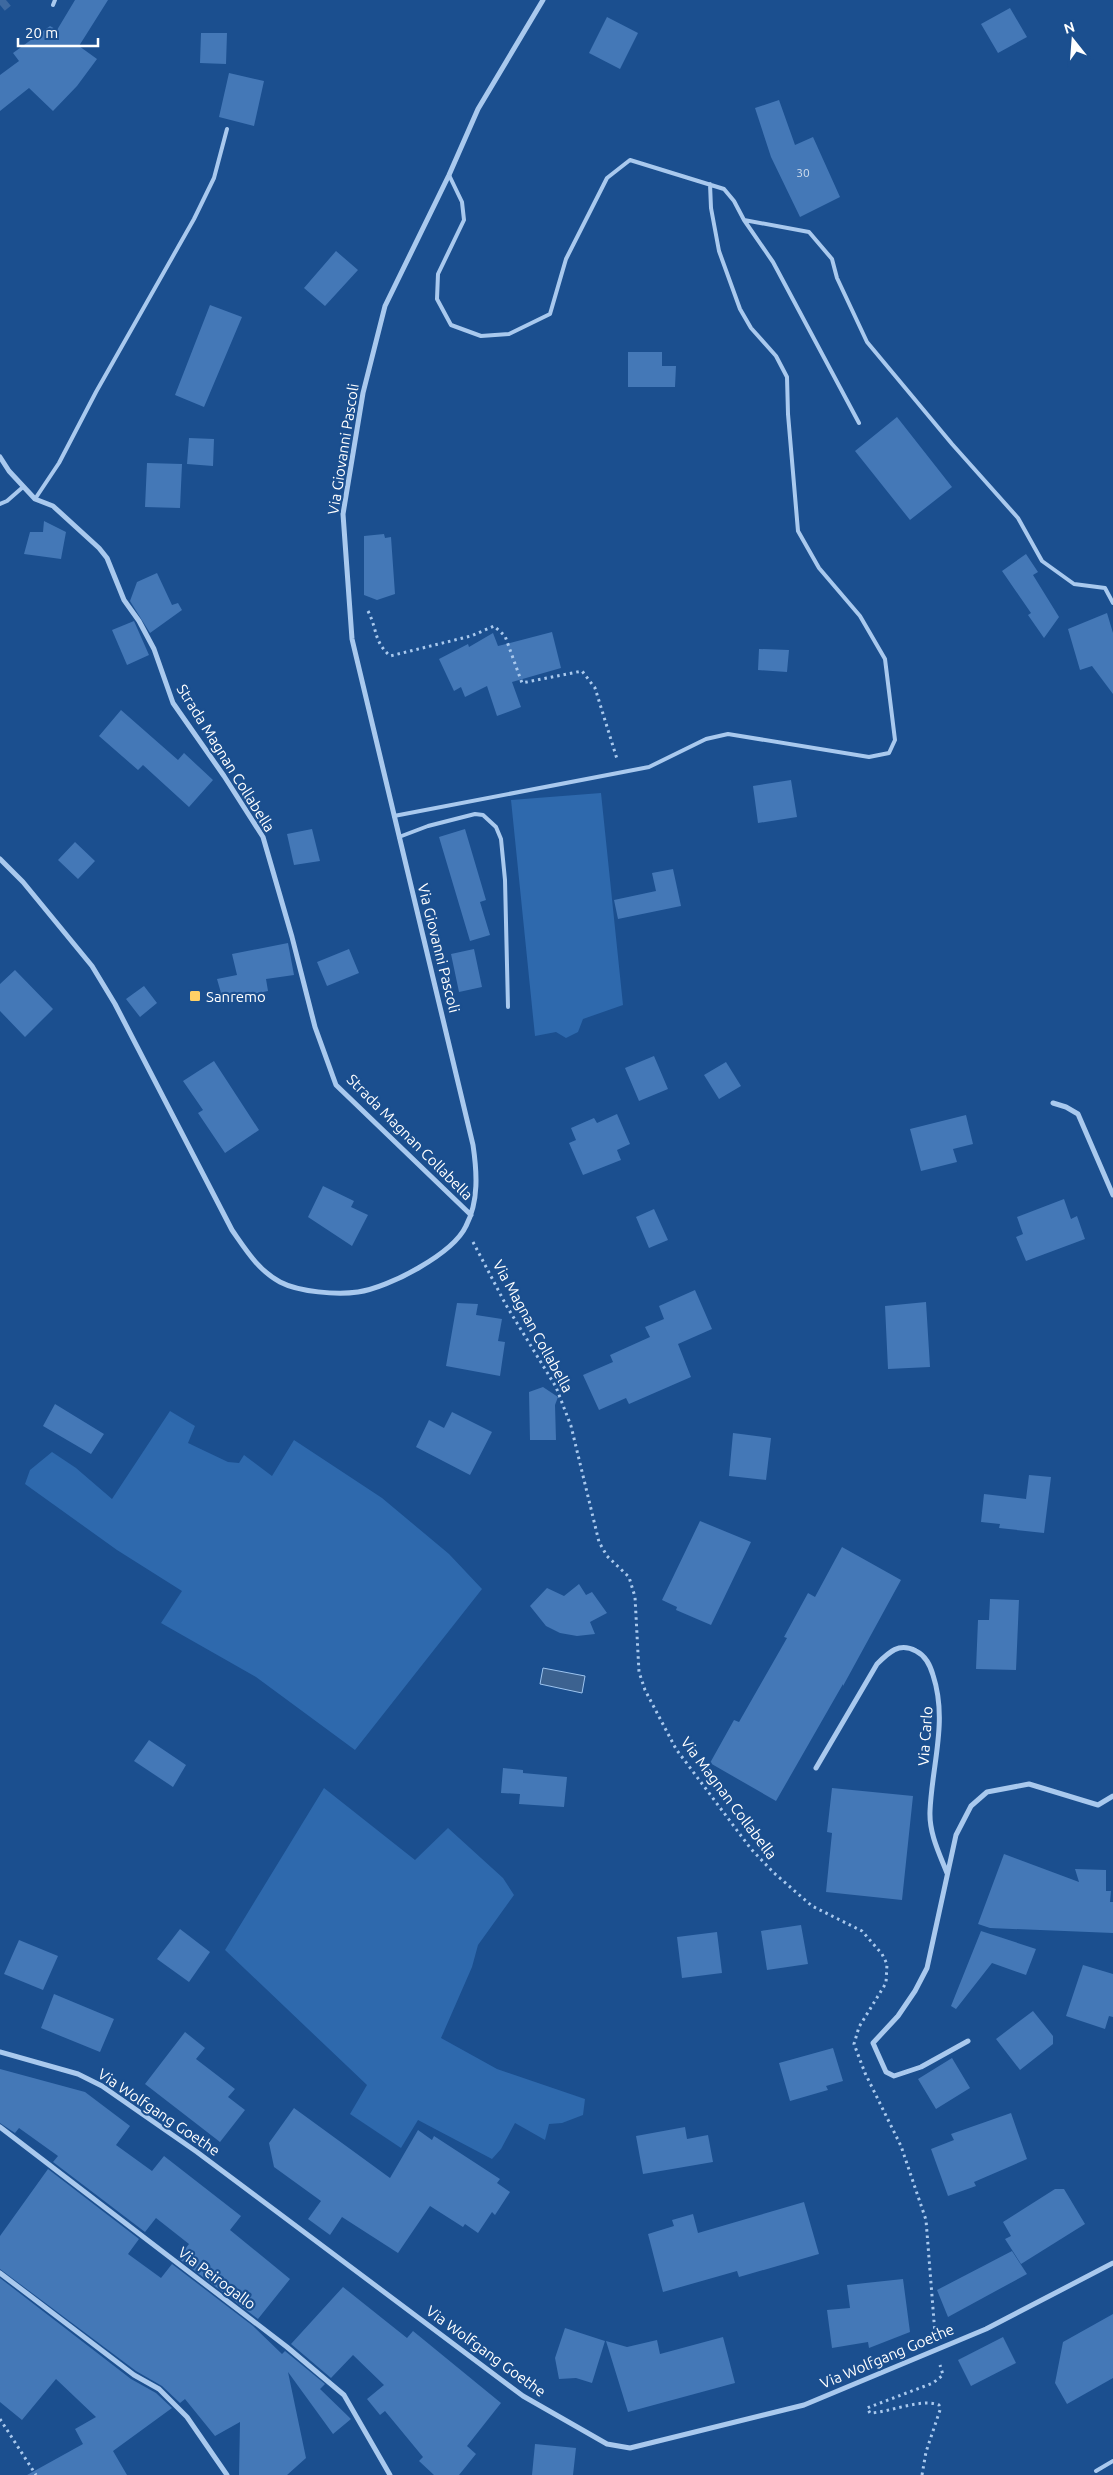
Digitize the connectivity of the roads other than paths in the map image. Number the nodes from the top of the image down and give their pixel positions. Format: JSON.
{"nodes":[{"id":1,"x":55,"y":0,"type":"edge"},
{"id":2,"x":543,"y":0,"type":"edge"},
{"id":3,"x":53,"y":5,"type":"dead end"},
{"id":4,"x":227,"y":129,"type":"dead end"},
{"id":5,"x":449,"y":175,"type":"junction"},
{"id":6,"x":710,"y":184,"type":"junction"},
{"id":7,"x":744,"y":220,"type":"junction"},
{"id":8,"x":859,"y":422,"type":"dead end"},
{"id":9,"x":0,"y":457,"type":"edge"},
{"id":10,"x":23,"y":487,"type":"junction"},
{"id":11,"x":35,"y":499,"type":"junction"},
{"id":12,"x":0,"y":504,"type":"edge"},
{"id":13,"x":1113,"y":603,"type":"edge"},
{"id":14,"x":394,"y":816,"type":"junction"},
{"id":15,"x":399,"y":837,"type":"junction"},
{"id":16,"x":0,"y":858,"type":"edge"},
{"id":17,"x":508,"y":1007,"type":"dead end"},
{"id":18,"x":1053,"y":1103,"type":"dead end"},
{"id":19,"x":1113,"y":1195,"type":"edge"},
{"id":20,"x":471,"y":1215,"type":"junction"},
{"id":21,"x":816,"y":1768,"type":"dead end"},
{"id":22,"x":1113,"y":1796,"type":"edge"},
{"id":23,"x":948,"y":1873,"type":"junction"},
{"id":24,"x":968,"y":2041,"type":"dead end"},
{"id":25,"x":0,"y":2052,"type":"edge"},
{"id":26,"x":0,"y":2127,"type":"edge"},
{"id":27,"x":1113,"y":2263,"type":"edge"},
{"id":28,"x":0,"y":2273,"type":"edge"},
{"id":29,"x":1113,"y":2461,"type":"edge"},
{"id":30,"x":1096,"y":2470,"type":"dead end"},
{"id":31,"x":227,"y":2475,"type":"edge"},
{"id":32,"x":390,"y":2475,"type":"edge"}],
"edges":[{"from":1,"to":3,"type":"lane"},
{"from":2,"to":5,"type":"street","name":"Via Giovanni Pascoli"},
{"from":4,"to":11,"type":"lane"},
{"from":5,"to":6,"type":"lane"},
{"from":5,"to":14,"type":"street","name":"Via Giovanni Pascoli"},
{"from":6,"to":7,"type":"lane"},
{"from":6,"to":14,"type":"lane"},
{"from":7,"to":8,"type":"lane"},
{"from":7,"to":13,"type":"lane"},
{"from":9,"to":10,"type":"street","name":"Strada Magnan Collabella"},
{"from":10,"to":11,"type":"street","name":"Strada Magnan Collabella"},
{"from":10,"to":12,"type":"lane"},
{"from":11,"to":20,"type":"street","name":"Strada Magnan Collabella"},
{"from":14,"to":15,"type":"street","name":"Via Giovanni Pascoli"},
{"from":15,"to":17,"type":"lane"},
{"from":15,"to":20,"type":"street","name":"Via Giovanni Pascoli"},
{"from":16,"to":20,"type":"street","name":"Via Giovanni Pascoli"},
{"from":18,"to":19,"type":"street"},
{"from":21,"to":23,"type":"street","name":"Via Carlo"},
{"from":22,"to":23,"type":"street"},
{"from":23,"to":24,"type":"street"},
{"from":25,"to":27,"type":"street","name":"Via Wolfgang Goethe"},
{"from":26,"to":32,"type":"street","name":"Via Peirogallo"},
{"from":28,"to":31,"type":"street"},
{"from":29,"to":30,"type":"lane"}]}
